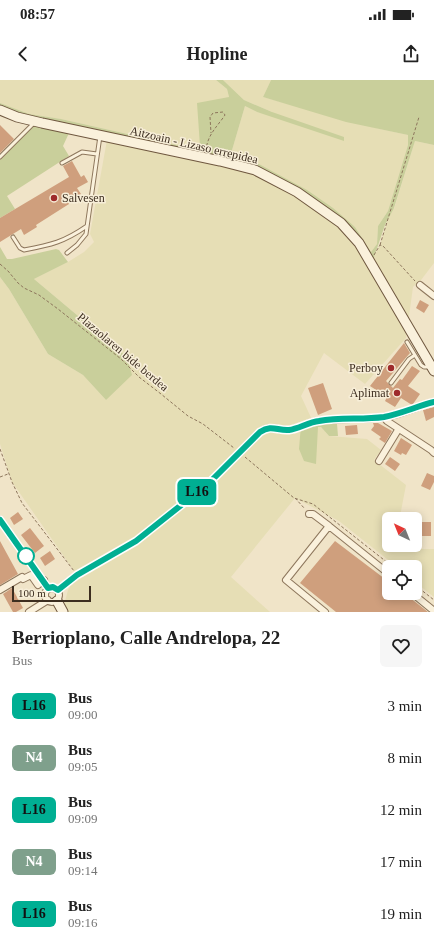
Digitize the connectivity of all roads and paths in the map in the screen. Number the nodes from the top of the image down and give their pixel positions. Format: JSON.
{"nodes":[{"id":1,"x":0,"y":110,"type":"edge"},
{"id":2,"x":419,"y":117,"type":"dead end"},
{"id":3,"x":37,"y":121,"type":"junction"},
{"id":4,"x":211,"y":133,"type":"junction"},
{"id":5,"x":100,"y":135,"type":"junction"},
{"id":6,"x":97,"y":154,"type":"junction"},
{"id":7,"x":0,"y":157,"type":"edge"},
{"id":8,"x":206,"y":158,"type":"junction"},
{"id":9,"x":62,"y":163,"type":"dead end"},
{"id":10,"x":87,"y":226,"type":"junction"},
{"id":11,"x":13,"y":237,"type":"dead end"},
{"id":12,"x":380,"y":245,"type":"junction"},
{"id":13,"x":67,"y":253,"type":"dead end"},
{"id":14,"x":371,"y":263,"type":"junction"},
{"id":15,"x":0,"y":264,"type":"edge"},
{"id":16,"x":420,"y":285,"type":"joint"},
{"id":17,"x":434,"y":296,"type":"edge"},
{"id":18,"x":407,"y":342,"type":"dead end"},
{"id":19,"x":415,"y":355,"type":"junction"},
{"id":20,"x":433,"y":369,"type":"edge"},
{"id":21,"x":391,"y":383,"type":"dead end"},
{"id":22,"x":434,"y":402,"type":"edge"},
{"id":23,"x":384,"y":417,"type":"junction"},
{"id":24,"x":398,"y":430,"type":"junction"},
{"id":25,"x":0,"y":449,"type":"edge"},
{"id":26,"x":237,"y":451,"type":"dead end"},
{"id":27,"x":434,"y":453,"type":"edge"},
{"id":28,"x":243,"y":455,"type":"dead end"},
{"id":29,"x":379,"y":461,"type":"dead end"},
{"id":30,"x":9,"y":474,"type":"junction"},
{"id":31,"x":0,"y":477,"type":"edge"},
{"id":32,"x":294,"y":498,"type":"junction"},
{"id":33,"x":309,"y":514,"type":"joint"},
{"id":34,"x":1,"y":523,"type":"edge"},
{"id":35,"x":329,"y":526,"type":"junction"},
{"id":36,"x":384,"y":560,"type":"edge"},
{"id":37,"x":382,"y":568,"type":"edge"},
{"id":38,"x":77,"y":575,"type":"junction"},
{"id":39,"x":44,"y":580,"type":"junction"},
{"id":40,"x":48,"y":588,"type":"junction"},
{"id":41,"x":0,"y":590,"type":"edge"},
{"id":42,"x":58,"y":590,"type":"junction"},
{"id":43,"x":422,"y":591,"type":"edge"},
{"id":44,"x":52,"y":600,"type":"junction"},
{"id":45,"x":421,"y":600,"type":"edge"},
{"id":46,"x":434,"y":600,"type":"edge"},
{"id":47,"x":434,"y":611,"type":"edge"},
{"id":48,"x":29,"y":612,"type":"edge"},
{"id":49,"x":63,"y":612,"type":"edge"},
{"id":50,"x":325,"y":612,"type":"edge"}],
"edges":[{"from":1,"to":3,"type":"street","name":"Aitzoain - Lizaso errepidea"},
{"from":2,"to":12,"type":"path"},
{"from":3,"to":5,"type":"street","name":"Aitzoain - Lizaso errepidea"},
{"from":3,"to":7,"type":"lane"},
{"from":4,"to":4,"type":"path"},
{"from":4,"to":8,"type":"path"},
{"from":5,"to":6,"type":"lane"},
{"from":5,"to":8,"type":"street","name":"Aitzoain - Lizaso errepidea"},
{"from":6,"to":9,"type":"lane"},
{"from":6,"to":10,"type":"lane"},
{"from":8,"to":14,"type":"street","name":"Aitzoain - Lizaso errepidea"},
{"from":10,"to":11,"type":"lane"},
{"from":10,"to":13,"type":"lane"},
{"from":12,"to":14,"type":"path"},
{"from":12,"to":16,"type":"path"},
{"from":14,"to":20,"type":"street","name":"Aitzoain - Lizaso errepidea"},
{"from":15,"to":26,"type":"path","name":"Plazaolaren bide berdea"},
{"from":16,"to":17,"type":"street"},
{"from":18,"to":19,"type":"lane"},
{"from":19,"to":20,"type":"lane"},
{"from":19,"to":21,"type":"lane"},
{"from":22,"to":23,"type":"street"},
{"from":23,"to":24,"type":"street"},
{"from":23,"to":38,"type":"street"},
{"from":24,"to":27,"type":"street"},
{"from":24,"to":29,"type":"street"},
{"from":25,"to":30,"type":"path"},
{"from":28,"to":32,"type":"path"},
{"from":30,"to":31,"type":"path"},
{"from":30,"to":38,"type":"path"},
{"from":32,"to":33,"type":"path"},
{"from":32,"to":36,"type":"path"},
{"from":33,"to":35,"type":"street"},
{"from":34,"to":39,"type":"street"},
{"from":35,"to":37,"type":"street"},
{"from":35,"to":50,"type":"street"},
{"from":38,"to":42,"type":"street"},
{"from":39,"to":40,"type":"street"},
{"from":39,"to":41,"type":"street"},
{"from":40,"to":42,"type":"street"},
{"from":40,"to":44,"type":"street"},
{"from":42,"to":44,"type":"street"},
{"from":43,"to":46,"type":"path"},
{"from":44,"to":48,"type":"street"},
{"from":44,"to":49,"type":"street"},
{"from":45,"to":47,"type":"street"}]}
